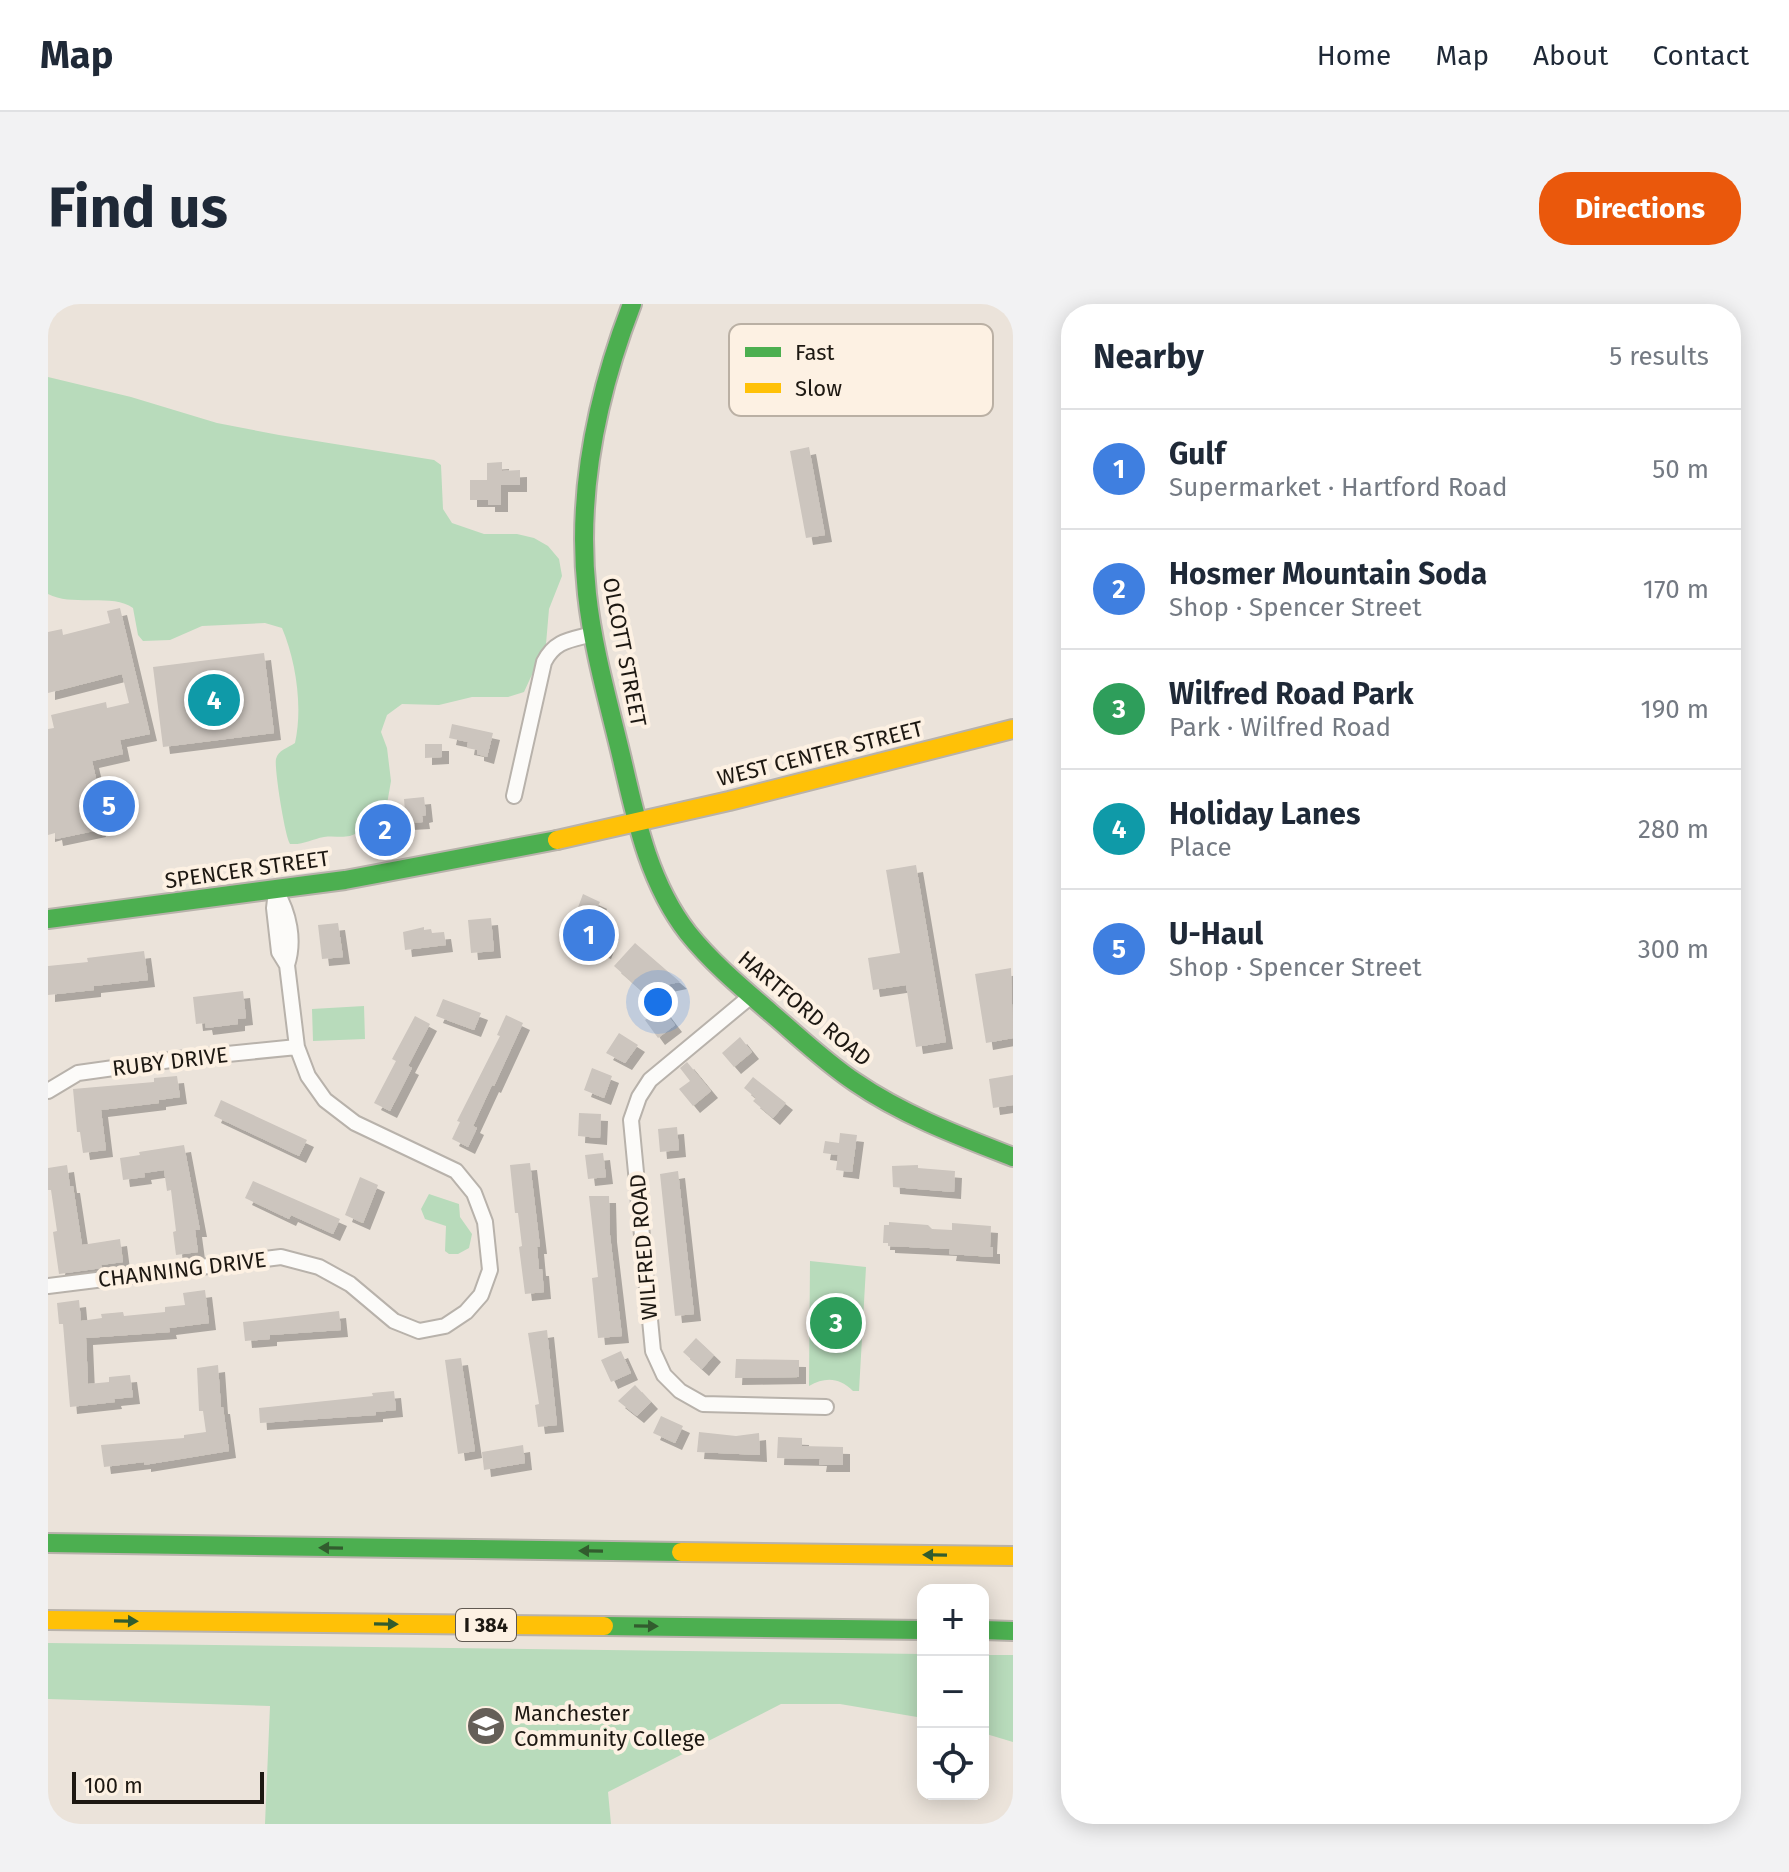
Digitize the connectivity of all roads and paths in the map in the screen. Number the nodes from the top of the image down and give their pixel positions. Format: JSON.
{"nodes":[{"id":1,"x":632,"y":304,"type":"edge"},
{"id":2,"x":593,"y":634,"type":"junction"},
{"id":3,"x":1013,"y":729,"type":"edge"},
{"id":4,"x":514,"y":796,"type":"dead end"},
{"id":5,"x":639,"y":821,"type":"junction"},
{"id":6,"x":276,"y":891,"type":"junction"},
{"id":7,"x":48,"y":919,"type":"edge"},
{"id":8,"x":751,"y":996,"type":"junction"},
{"id":9,"x":297,"y":1047,"type":"junction"},
{"id":10,"x":48,"y":1091,"type":"edge"},
{"id":11,"x":1013,"y":1157,"type":"edge"},
{"id":12,"x":48,"y":1286,"type":"edge"},
{"id":13,"x":826,"y":1407,"type":"dead end"},
{"id":14,"x":48,"y":1543,"type":"edge"},
{"id":15,"x":265,"y":1547,"type":"junction"},
{"id":16,"x":48,"y":1556,"type":"edge"},
{"id":17,"x":1013,"y":1556,"type":"edge"},
{"id":18,"x":48,"y":1620,"type":"edge"},
{"id":19,"x":917,"y":1630,"type":"edge"},
{"id":20,"x":989,"y":1630,"type":"edge"},
{"id":21,"x":1013,"y":1631,"type":"edge"}],
"edges":[{"from":1,"to":2,"type":"main road","name":"OLCOTT STREET"},
{"from":2,"to":4,"type":"street"},
{"from":2,"to":5,"type":"main road","name":"OLCOTT STREET"},
{"from":3,"to":5,"type":"main road","name":"WEST CENTER STREET"},
{"from":5,"to":6,"type":"main road","name":"SPENCER STREET"},
{"from":5,"to":8,"type":"main road","name":"HARTFORD ROAD"},
{"from":6,"to":7,"type":"main road","name":"SPENCER STREET"},
{"from":6,"to":9,"type":"street","name":"CHANNING DRIVE"},
{"from":8,"to":11,"type":"main road","name":"HARTFORD ROAD"},
{"from":8,"to":13,"type":"street","name":"WILFRED ROAD"},
{"from":9,"to":10,"type":"street","name":"RUBY DRIVE"},
{"from":9,"to":12,"type":"street","name":"CHANNING DRIVE"},
{"from":14,"to":15,"type":"main road"},
{"from":15,"to":16,"type":"main road"},
{"from":17,"to":15,"type":"main road","one_way":true},
{"from":18,"to":19,"type":"main road","number":"I 384","one_way":true},
{"from":20,"to":21,"type":"main road"}]}
